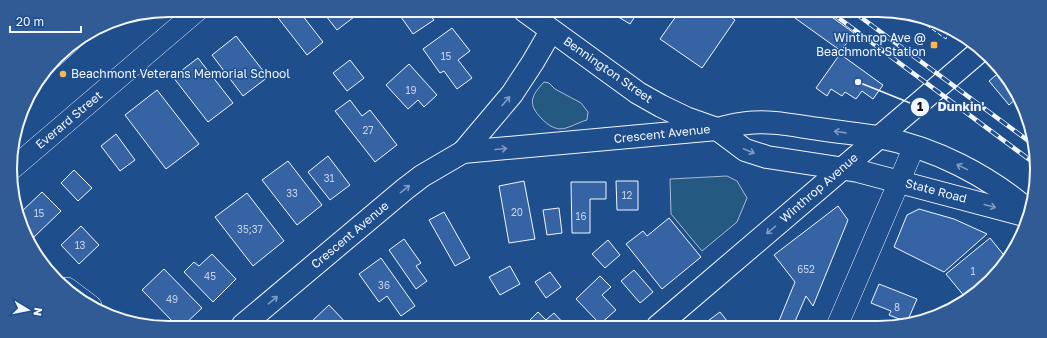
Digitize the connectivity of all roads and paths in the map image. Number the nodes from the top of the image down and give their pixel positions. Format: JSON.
{"nodes":[{"id":1,"x":190,"y":17,"type":"edge"},
{"id":2,"x":532,"y":17,"type":"edge"},
{"id":3,"x":551,"y":31,"type":"junction"},
{"id":4,"x":977,"y":54,"type":"edge"},
{"id":5,"x":717,"y":129,"type":"junction"},
{"id":6,"x":879,"y":137,"type":"junction"},
{"id":7,"x":914,"y":147,"type":"junction"},
{"id":8,"x":463,"y":152,"type":"junction"},
{"id":9,"x":17,"y":165,"type":"edge"},
{"id":10,"x":843,"y":168,"type":"junction"},
{"id":11,"x":900,"y":182,"type":"junction"},
{"id":12,"x":1025,"y":208,"type":"edge"},
{"id":13,"x":1023,"y":215,"type":"edge"},
{"id":14,"x":249,"y":321,"type":"edge"},
{"id":15,"x":664,"y":321,"type":"edge"},
{"id":16,"x":839,"y":321,"type":"edge"}],
"edges":[{"from":1,"to":9,"type":"street","name":"Everard Street"},
{"from":2,"to":3,"type":"main road","name":"Bennington Street"},
{"from":3,"to":5,"type":"main road","name":"Bennington Street"},
{"from":8,"to":3,"type":"main road","name":"Crescent Avenue","one_way":true},
{"from":4,"to":6,"type":"main road","name":"Winthrop Avenue"},
{"from":6,"to":5,"type":"main road","one_way":true},
{"from":8,"to":5,"type":"main road","name":"Crescent Avenue","one_way":true},
{"from":5,"to":10,"type":"main road","name":"Bennington Street","one_way":true},
{"from":6,"to":7,"type":"main road"},
{"from":6,"to":10,"type":"main road","name":"Winthrop Avenue"},
{"from":7,"to":11,"type":"street"},
{"from":12,"to":7,"type":"main road","one_way":true},
{"from":14,"to":8,"type":"main road","name":"Crescent Avenue","one_way":true},
{"from":10,"to":11,"type":"main road","name":"State Road"},
{"from":10,"to":15,"type":"main road","name":"Winthrop Avenue","one_way":true},
{"from":11,"to":13,"type":"main road","name":"State Road","one_way":true},
{"from":11,"to":16,"type":"street"}]}
